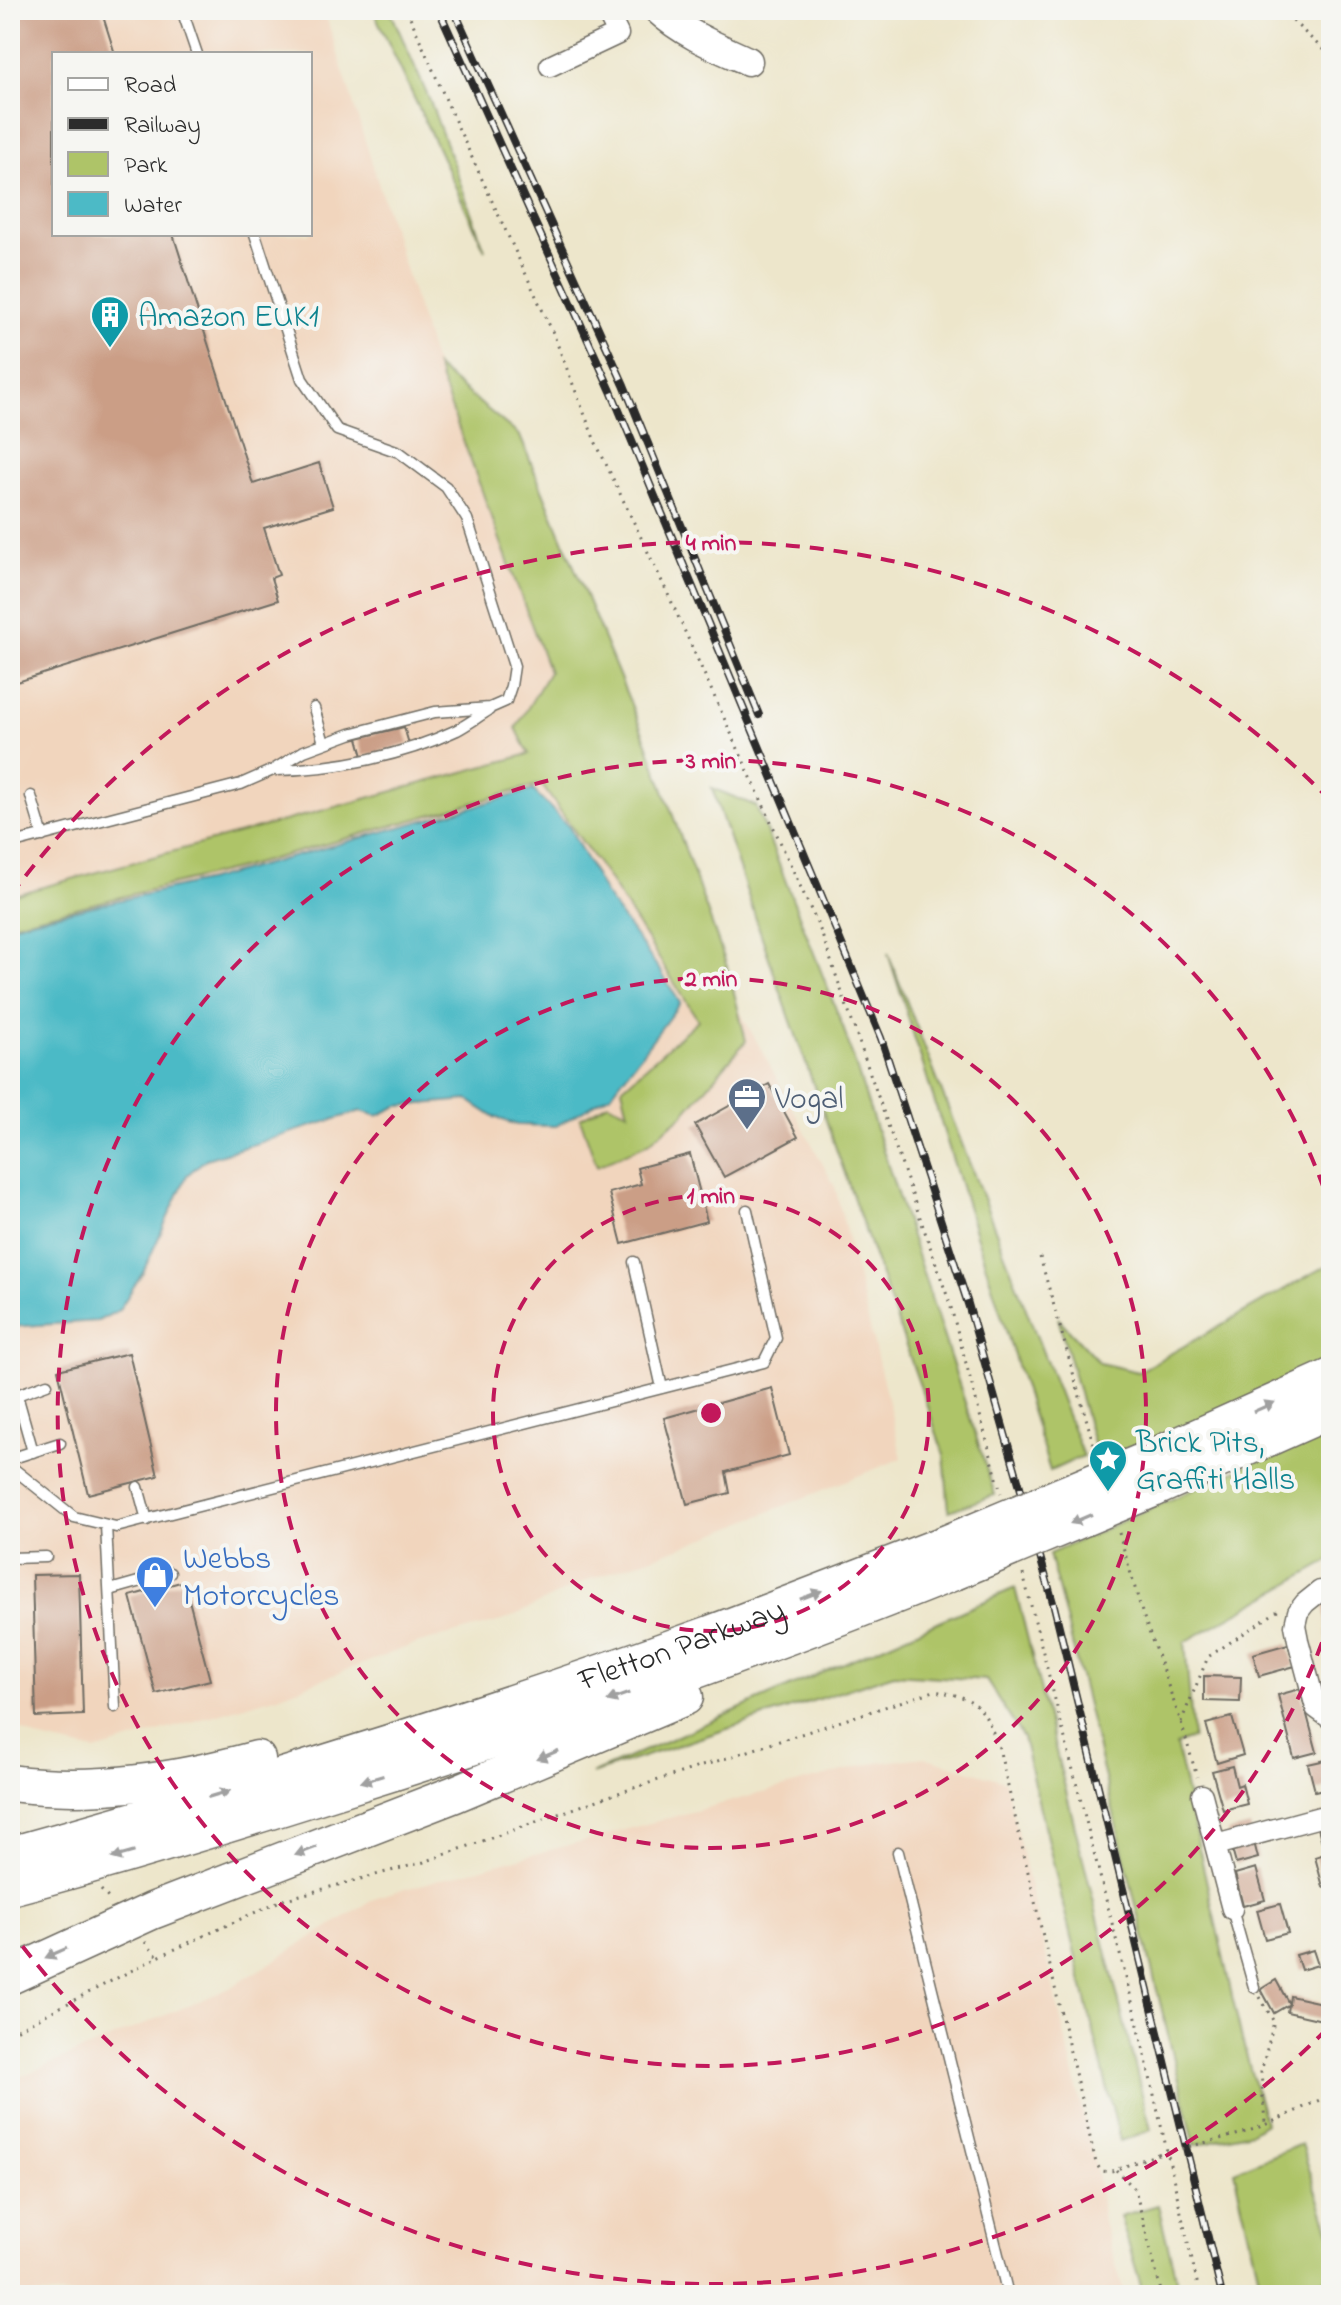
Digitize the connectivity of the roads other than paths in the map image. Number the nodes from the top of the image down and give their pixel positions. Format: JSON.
{"nodes":[{"id":1,"x":182,"y":10,"type":"edge"},
{"id":2,"x":606,"y":10,"type":"edge"},
{"id":3,"x":658,"y":10,"type":"edge"},
{"id":4,"x":196,"y":52,"type":"edge"},
{"id":5,"x":748,"y":61,"type":"dead end"},
{"id":6,"x":550,"y":66,"type":"dead end"},
{"id":7,"x":256,"y":236,"type":"edge"},
{"id":8,"x":314,"y":708,"type":"dead end"},
{"id":9,"x":490,"y":708,"type":"junction"},
{"id":10,"x":324,"y":743,"type":"junction"},
{"id":11,"x":273,"y":770,"type":"junction"},
{"id":12,"x":31,"y":796,"type":"dead end"},
{"id":13,"x":43,"y":836,"type":"junction"},
{"id":14,"x":10,"y":844,"type":"edge"},
{"id":15,"x":747,"y":1210,"type":"dead end"},
{"id":16,"x":634,"y":1262,"type":"dead end"},
{"id":17,"x":1331,"y":1377,"type":"edge"},
{"id":18,"x":47,"y":1384,"type":"dead end"},
{"id":19,"x":662,"y":1388,"type":"junction"},
{"id":20,"x":14,"y":1394,"type":"edge"},
{"id":21,"x":1331,"y":1410,"type":"edge"},
{"id":22,"x":60,"y":1443,"type":"dead end"},
{"id":23,"x":33,"y":1452,"type":"junction"},
{"id":24,"x":10,"y":1466,"type":"edge"},
{"id":25,"x":1147,"y":1476,"type":"junction"},
{"id":26,"x":138,"y":1487,"type":"dead end"},
{"id":27,"x":147,"y":1520,"type":"junction"},
{"id":28,"x":106,"y":1525,"type":"junction"},
{"id":29,"x":46,"y":1557,"type":"dead end"},
{"id":30,"x":10,"y":1558,"type":"edge"},
{"id":31,"x":949,"y":1558,"type":"junction"},
{"id":32,"x":170,"y":1573,"type":"dead end"},
{"id":33,"x":1326,"y":1589,"type":"edge"},
{"id":34,"x":110,"y":1590,"type":"junction"},
{"id":35,"x":899,"y":1595,"type":"junction"},
{"id":36,"x":703,"y":1636,"type":"junction"},
{"id":37,"x":115,"y":1707,"type":"dead end"},
{"id":38,"x":1331,"y":1719,"type":"edge"},
{"id":39,"x":10,"y":1783,"type":"edge"},
{"id":40,"x":1202,"y":1795,"type":"dead end"},
{"id":41,"x":1331,"y":1814,"type":"edge"},
{"id":42,"x":1216,"y":1845,"type":"junction"},
{"id":43,"x":898,"y":1852,"type":"dead end"},
{"id":44,"x":10,"y":1855,"type":"edge"},
{"id":45,"x":10,"y":1887,"type":"edge"},
{"id":46,"x":1232,"y":1909,"type":"joint"},
{"id":47,"x":10,"y":1976,"type":"edge"},
{"id":48,"x":1254,"y":1987,"type":"road end"},
{"id":49,"x":1008,"y":2295,"type":"edge"}],
"edges":[{"from":1,"to":4,"type":"lane"},
{"from":2,"to":6,"type":"street"},
{"from":3,"to":5,"type":"street"},
{"from":7,"to":9,"type":"lane"},
{"from":8,"to":10,"type":"lane"},
{"from":9,"to":10,"type":"lane"},
{"from":9,"to":11,"type":"lane"},
{"from":10,"to":11,"type":"lane"},
{"from":11,"to":13,"type":"lane"},
{"from":12,"to":13,"type":"lane"},
{"from":13,"to":14,"type":"lane"},
{"from":15,"to":19,"type":"lane"},
{"from":16,"to":19,"type":"lane"},
{"from":25,"to":17,"type":"highway","name":"Fletton Parkway","one_way":true},
{"from":18,"to":20,"type":"lane"},
{"from":19,"to":27,"type":"lane"},
{"from":20,"to":23,"type":"lane"},
{"from":21,"to":25,"type":"highway","name":"Fletton Parkway"},
{"from":22,"to":23,"type":"lane"},
{"from":23,"to":24,"type":"lane"},
{"from":24,"to":28,"type":"lane"},
{"from":25,"to":31,"type":"highway","name":"Fletton Parkway","bridge":true},
{"from":26,"to":27,"type":"lane"},
{"from":27,"to":28,"type":"lane"},
{"from":28,"to":34,"type":"lane"},
{"from":29,"to":30,"type":"lane"},
{"from":31,"to":35,"type":"highway","name":"Fletton Parkway"},
{"from":36,"to":31,"type":"highway","name":"Fletton Parkway","one_way":true},
{"from":32,"to":34,"type":"lane"},
{"from":33,"to":38,"type":"street"},
{"from":34,"to":37,"type":"lane"},
{"from":35,"to":45,"type":"highway","name":"Fletton Parkway","one_way":true},
{"from":35,"to":47,"type":"highway","one_way":true},
{"from":36,"to":39,"type":"highway"},
{"from":44,"to":36,"type":"highway","name":"Fletton Parkway","one_way":true},
{"from":40,"to":42,"type":"street"},
{"from":41,"to":42,"type":"street"},
{"from":42,"to":46,"type":"street"},
{"from":43,"to":49,"type":"lane"},
{"from":46,"to":48,"type":"lane"}]}
